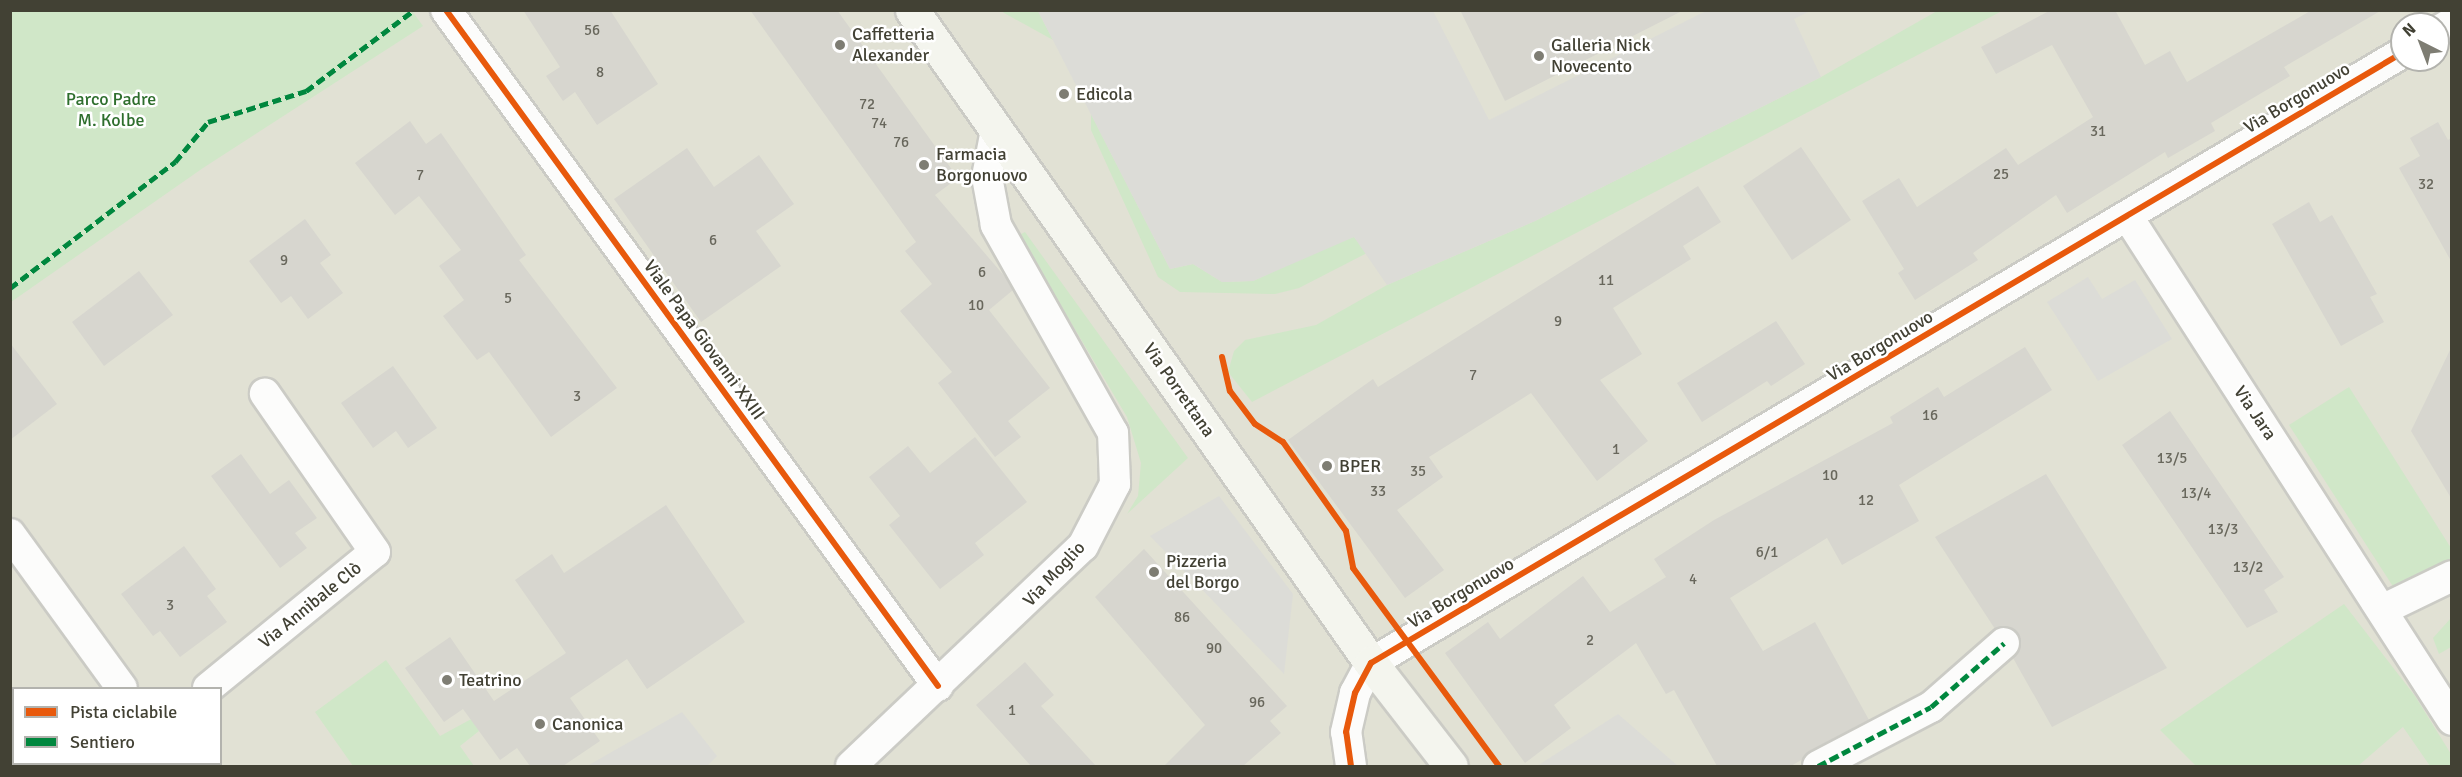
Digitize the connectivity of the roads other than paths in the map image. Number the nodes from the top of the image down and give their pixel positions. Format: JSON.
{"nodes":[{"id":1,"x":446,"y":10,"type":"edge"},
{"id":2,"x":912,"y":10,"type":"edge"},
{"id":3,"x":2390,"y":60,"type":"edge"},
{"id":4,"x":996,"y":130,"type":"junction"},
{"id":5,"x":2128,"y":217,"type":"junction"},
{"id":6,"x":265,"y":394,"type":"dead end"},
{"id":7,"x":10,"y":534,"type":"edge"},
{"id":8,"x":2451,"y":576,"type":"edge"},
{"id":9,"x":2382,"y":609,"type":"junction"},
{"id":10,"x":2004,"y":643,"type":"dead end"},
{"id":11,"x":1371,"y":663,"type":"junction"},
{"id":12,"x":938,"y":686,"type":"junction"},
{"id":13,"x":122,"y":687,"type":"edge"},
{"id":14,"x":208,"y":687,"type":"edge"},
{"id":15,"x":2451,"y":720,"type":"edge"},
{"id":16,"x":851,"y":766,"type":"edge"},
{"id":17,"x":1350,"y":766,"type":"edge"},
{"id":18,"x":1451,"y":766,"type":"edge"},
{"id":19,"x":1818,"y":766,"type":"edge"}],
"edges":[{"from":1,"to":12,"type":"street","name":"Viale Papa Giovanni XXIII"},
{"from":2,"to":4,"type":"main road","name":"Via Porrettana"},
{"from":3,"to":5,"type":"street","name":"Via Borgonuovo"},
{"from":4,"to":11,"type":"main road","name":"Via Porrettana"},
{"from":4,"to":12,"type":"street","name":"Via Moglio"},
{"from":5,"to":9,"type":"street","name":"Via Jara"},
{"from":5,"to":11,"type":"street","name":"Via Borgonuovo"},
{"from":6,"to":14,"type":"street","name":"Via Annibale Clò"},
{"from":7,"to":13,"type":"street"},
{"from":8,"to":9,"type":"street"},
{"from":9,"to":15,"type":"street","name":"Via Jara"},
{"from":10,"to":19,"type":"street"},
{"from":11,"to":17,"type":"street"},
{"from":11,"to":18,"type":"main road","name":"Via Porrettana"},
{"from":12,"to":16,"type":"street","name":"Via Moglio"}]}
